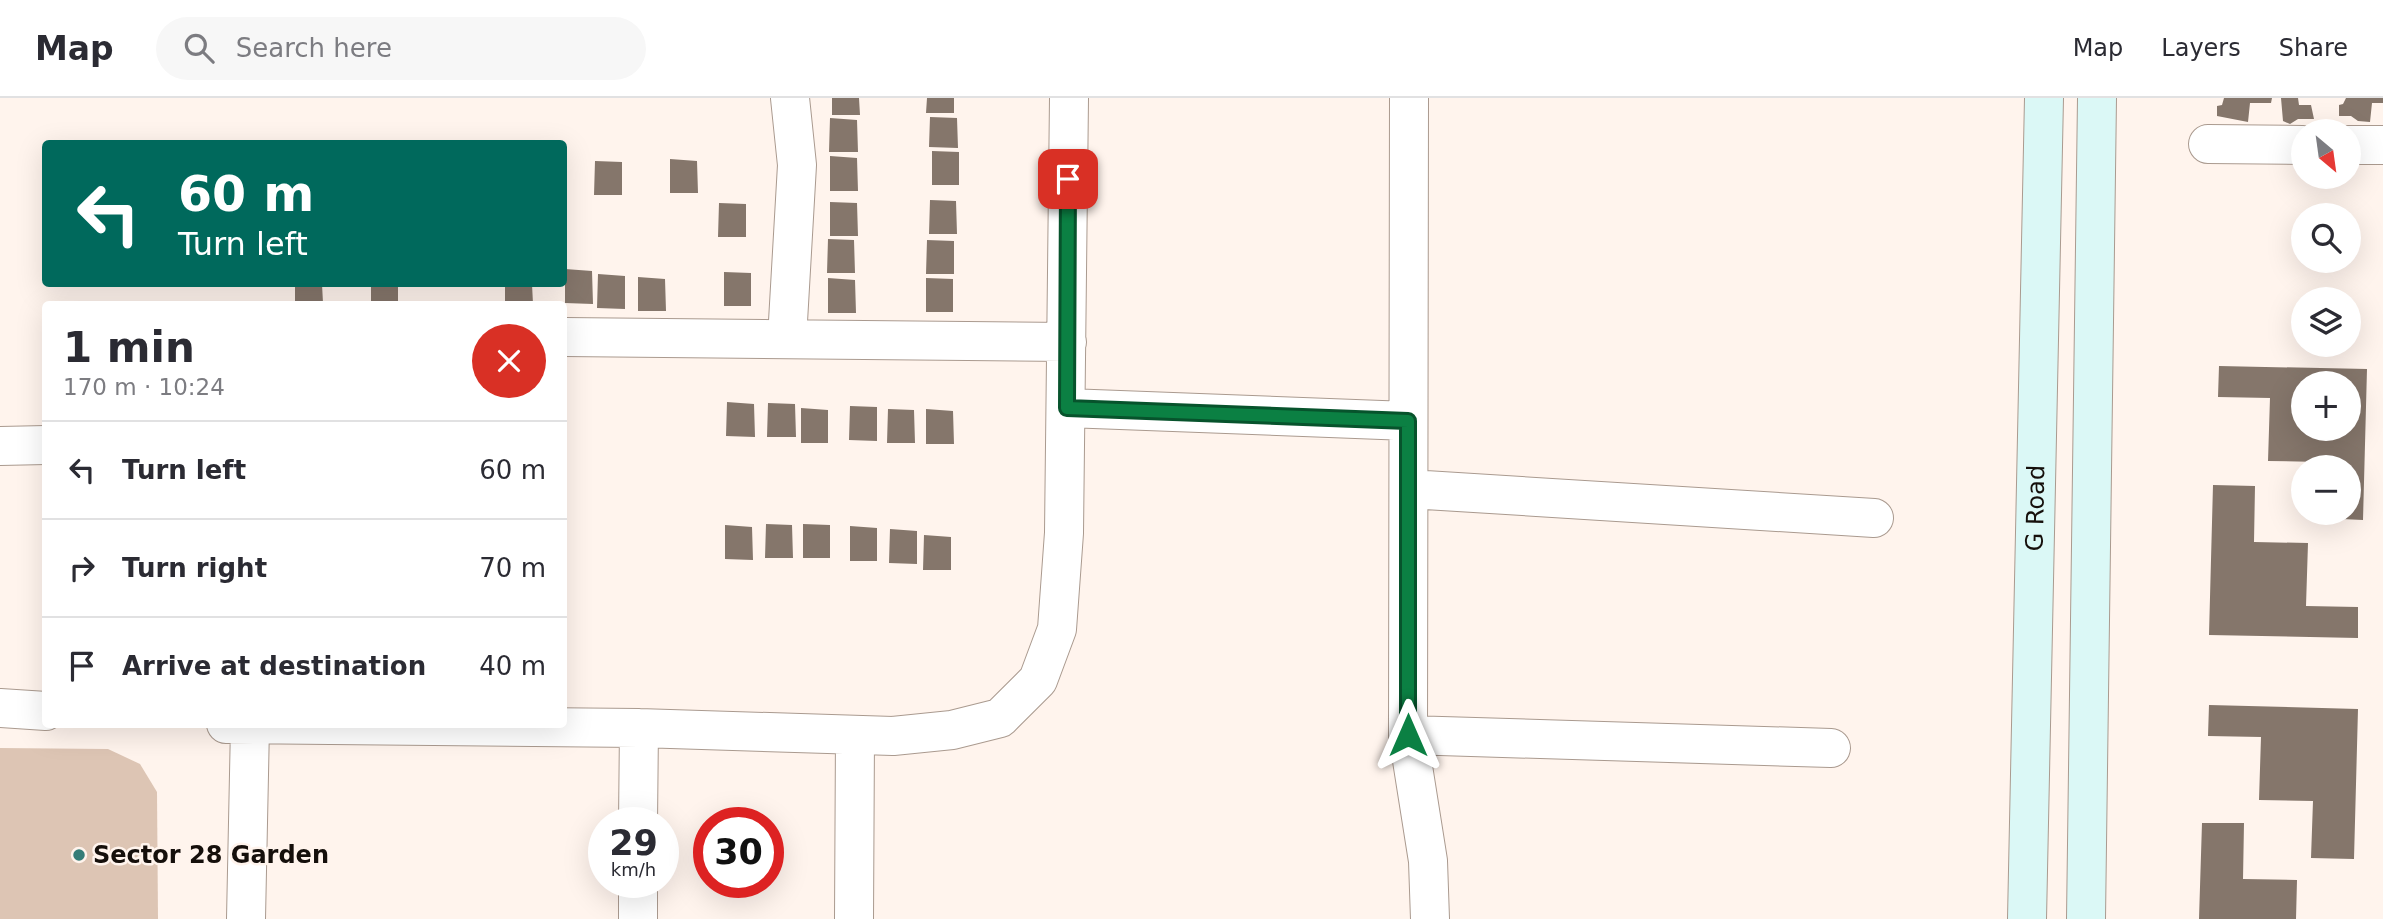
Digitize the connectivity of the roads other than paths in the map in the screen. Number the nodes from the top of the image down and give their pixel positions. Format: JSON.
{"nodes":[{"id":1,"x":790,"y":98,"type":"edge"},
{"id":2,"x":1069,"y":98,"type":"edge"},
{"id":3,"x":1409,"y":98,"type":"edge"},
{"id":4,"x":2044,"y":98,"type":"edge"},
{"id":5,"x":2097,"y":98,"type":"edge"},
{"id":6,"x":2208,"y":144,"type":"dead end"},
{"id":7,"x":2291,"y":145,"type":"edge"},
{"id":8,"x":2361,"y":145,"type":"edge"},
{"id":9,"x":2383,"y":145,"type":"edge"},
{"id":10,"x":567,"y":337,"type":"edge"},
{"id":11,"x":787,"y":339,"type":"junction"},
{"id":12,"x":1067,"y":342,"type":"junction"},
{"id":13,"x":1067,"y":408,"type":"junction"},
{"id":14,"x":1408,"y":421,"type":"junction"},
{"id":15,"x":42,"y":445,"type":"edge"},
{"id":16,"x":0,"y":446,"type":"edge"},
{"id":17,"x":1409,"y":488,"type":"junction"},
{"id":18,"x":1874,"y":518,"type":"dead end"},
{"id":19,"x":0,"y":708,"type":"edge"},
{"id":20,"x":42,"y":711,"type":"edge"},
{"id":21,"x":567,"y":727,"type":"edge"},
{"id":22,"x":238,"y":728,"type":"edge"},
{"id":23,"x":639,"y":728,"type":"junction"},
{"id":24,"x":855,"y":735,"type":"junction"},
{"id":25,"x":1408,"y":735,"type":"junction"},
{"id":26,"x":1830,"y":748,"type":"dead end"},
{"id":27,"x":638,"y":807,"type":"edge"},
{"id":28,"x":638,"y":898,"type":"edge"},
{"id":29,"x":246,"y":919,"type":"edge"},
{"id":30,"x":638,"y":919,"type":"edge"},
{"id":31,"x":854,"y":919,"type":"edge"},
{"id":32,"x":1430,"y":919,"type":"edge"},
{"id":33,"x":2026,"y":919,"type":"edge"},
{"id":34,"x":2086,"y":919,"type":"edge"}],
"edges":[{"from":1,"to":11,"type":"street"},
{"from":2,"to":12,"type":"street"},
{"from":3,"to":14,"type":"street"},
{"from":4,"to":33,"type":"street","name":"G Road"},
{"from":5,"to":34,"type":"street"},
{"from":6,"to":7,"type":"street"},
{"from":8,"to":9,"type":"street"},
{"from":10,"to":11,"type":"street"},
{"from":11,"to":12,"type":"street"},
{"from":12,"to":13,"type":"street"},
{"from":13,"to":14,"type":"street"},
{"from":13,"to":24,"type":"street"},
{"from":14,"to":17,"type":"street"},
{"from":15,"to":16,"type":"street"},
{"from":17,"to":18,"type":"street"},
{"from":17,"to":25,"type":"street"},
{"from":19,"to":20,"type":"street"},
{"from":21,"to":23,"type":"street"},
{"from":22,"to":29,"type":"street"},
{"from":23,"to":24,"type":"street"},
{"from":23,"to":27,"type":"street"},
{"from":24,"to":31,"type":"street"},
{"from":25,"to":26,"type":"street"},
{"from":25,"to":32,"type":"street"},
{"from":28,"to":30,"type":"street"}]}
